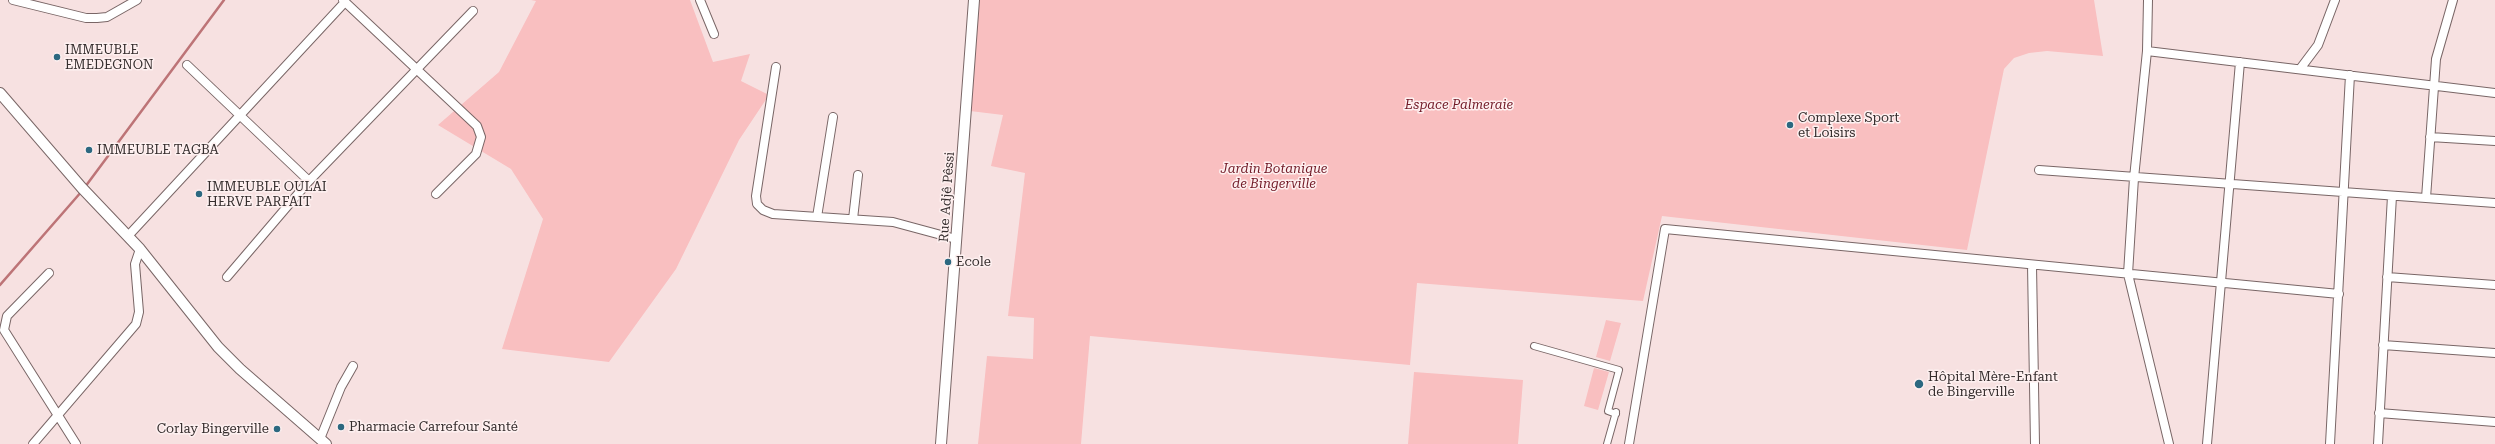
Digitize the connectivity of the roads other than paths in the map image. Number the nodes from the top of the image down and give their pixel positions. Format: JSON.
{"nodes":[{"id":1,"x":13,"y":0,"type":"edge"},
{"id":2,"x":137,"y":0,"type":"edge"},
{"id":3,"x":700,"y":0,"type":"edge"},
{"id":4,"x":974,"y":0,"type":"edge"},
{"id":5,"x":2148,"y":0,"type":"edge"},
{"id":6,"x":2335,"y":0,"type":"edge"},
{"id":7,"x":2453,"y":0,"type":"edge"},
{"id":8,"x":344,"y":1,"type":"edge"},
{"id":9,"x":473,"y":11,"type":"dead end"},
{"id":10,"x":714,"y":34,"type":"dead end"},
{"id":11,"x":2147,"y":51,"type":"junction"},
{"id":12,"x":2240,"y":62,"type":"junction"},
{"id":13,"x":187,"y":65,"type":"dead end"},
{"id":14,"x":776,"y":67,"type":"dead end"},
{"id":15,"x":2300,"y":69,"type":"junction"},
{"id":16,"x":416,"y":70,"type":"junction"},
{"id":17,"x":2350,"y":75,"type":"junction"},
{"id":18,"x":2433,"y":85,"type":"junction"},
{"id":19,"x":0,"y":93,"type":"edge"},
{"id":20,"x":2495,"y":93,"type":"edge"},
{"id":21,"x":239,"y":114,"type":"junction"},
{"id":22,"x":833,"y":116,"type":"dead end"},
{"id":23,"x":2430,"y":136,"type":"junction"},
{"id":24,"x":2495,"y":141,"type":"edge"},
{"id":25,"x":2039,"y":170,"type":"dead end"},
{"id":26,"x":858,"y":175,"type":"dead end"},
{"id":27,"x":2134,"y":178,"type":"junction"},
{"id":28,"x":309,"y":181,"type":"junction"},
{"id":29,"x":2229,"y":184,"type":"junction"},
{"id":30,"x":2343,"y":192,"type":"junction"},
{"id":31,"x":436,"y":194,"type":"dead end"},
{"id":32,"x":2392,"y":196,"type":"junction"},
{"id":33,"x":2426,"y":198,"type":"junction"},
{"id":34,"x":2495,"y":203,"type":"edge"},
{"id":35,"x":817,"y":217,"type":"junction"},
{"id":36,"x":853,"y":219,"type":"junction"},
{"id":37,"x":128,"y":236,"type":"junction"},
{"id":38,"x":956,"y":239,"type":"junction"},
{"id":39,"x":140,"y":249,"type":"junction"},
{"id":40,"x":2032,"y":265,"type":"junction"},
{"id":41,"x":49,"y":273,"type":"dead end"},
{"id":42,"x":2128,"y":274,"type":"junction"},
{"id":43,"x":227,"y":277,"type":"dead end"},
{"id":44,"x":2387,"y":277,"type":"junction"},
{"id":45,"x":2220,"y":283,"type":"junction"},
{"id":46,"x":2495,"y":285,"type":"edge"},
{"id":47,"x":2338,"y":294,"type":"junction"},
{"id":48,"x":2383,"y":344,"type":"junction"},
{"id":49,"x":1534,"y":346,"type":"dead end"},
{"id":50,"x":2495,"y":353,"type":"edge"},
{"id":51,"x":353,"y":366,"type":"dead end"},
{"id":52,"x":2379,"y":413,"type":"junction"},
{"id":53,"x":59,"y":416,"type":"junction"},
{"id":54,"x":2495,"y":422,"type":"edge"},
{"id":55,"x":323,"y":442,"type":"edge"},
{"id":56,"x":33,"y":444,"type":"edge"},
{"id":57,"x":76,"y":444,"type":"edge"},
{"id":58,"x":941,"y":444,"type":"edge"},
{"id":59,"x":1607,"y":444,"type":"edge"},
{"id":60,"x":1629,"y":444,"type":"edge"},
{"id":61,"x":2035,"y":444,"type":"edge"},
{"id":62,"x":2169,"y":444,"type":"edge"},
{"id":63,"x":2206,"y":444,"type":"edge"},
{"id":64,"x":2330,"y":444,"type":"edge"},
{"id":65,"x":2378,"y":444,"type":"edge"}],
"edges":[{"from":1,"to":2,"type":"street"},
{"from":3,"to":10,"type":"street"},
{"from":4,"to":38,"type":"street","name":"Rue Adjê Pêssi"},
{"from":5,"to":11,"type":"street"},
{"from":6,"to":15,"type":"street"},
{"from":7,"to":18,"type":"street"},
{"from":8,"to":16,"type":"street"},
{"from":8,"to":21,"type":"street"},
{"from":9,"to":16,"type":"street"},
{"from":11,"to":12,"type":"street"},
{"from":11,"to":27,"type":"street"},
{"from":12,"to":15,"type":"street"},
{"from":12,"to":29,"type":"street"},
{"from":13,"to":21,"type":"street"},
{"from":14,"to":35,"type":"street"},
{"from":15,"to":17,"type":"street"},
{"from":16,"to":28,"type":"street"},
{"from":16,"to":31,"type":"street"},
{"from":17,"to":18,"type":"street"},
{"from":17,"to":30,"type":"street"},
{"from":18,"to":20,"type":"street"},
{"from":18,"to":23,"type":"street"},
{"from":19,"to":37,"type":"street"},
{"from":21,"to":28,"type":"street"},
{"from":21,"to":37,"type":"street"},
{"from":22,"to":35,"type":"street"},
{"from":23,"to":24,"type":"street"},
{"from":23,"to":33,"type":"street"},
{"from":25,"to":27,"type":"street"},
{"from":26,"to":36,"type":"street"},
{"from":27,"to":29,"type":"street"},
{"from":27,"to":42,"type":"street"},
{"from":28,"to":43,"type":"street"},
{"from":29,"to":30,"type":"street"},
{"from":29,"to":45,"type":"street"},
{"from":30,"to":32,"type":"street"},
{"from":30,"to":47,"type":"street"},
{"from":32,"to":33,"type":"street"},
{"from":32,"to":44,"type":"street"},
{"from":33,"to":34,"type":"street"},
{"from":35,"to":36,"type":"street"},
{"from":36,"to":38,"type":"street"},
{"from":37,"to":39,"type":"street"},
{"from":38,"to":58,"type":"street","name":"Rue Adjê Pêssi"},
{"from":39,"to":53,"type":"street"},
{"from":39,"to":55,"type":"street"},
{"from":40,"to":42,"type":"street"},
{"from":40,"to":60,"type":"street"},
{"from":40,"to":61,"type":"street"},
{"from":41,"to":53,"type":"street"},
{"from":42,"to":45,"type":"street"},
{"from":42,"to":62,"type":"street"},
{"from":44,"to":46,"type":"street"},
{"from":44,"to":48,"type":"street"},
{"from":45,"to":47,"type":"street"},
{"from":45,"to":63,"type":"street"},
{"from":47,"to":64,"type":"street"},
{"from":48,"to":50,"type":"street"},
{"from":48,"to":52,"type":"street"},
{"from":49,"to":59,"type":"street"},
{"from":51,"to":55,"type":"street"},
{"from":52,"to":54,"type":"street"},
{"from":52,"to":65,"type":"street"},
{"from":53,"to":56,"type":"street"},
{"from":53,"to":57,"type":"street"}]}
